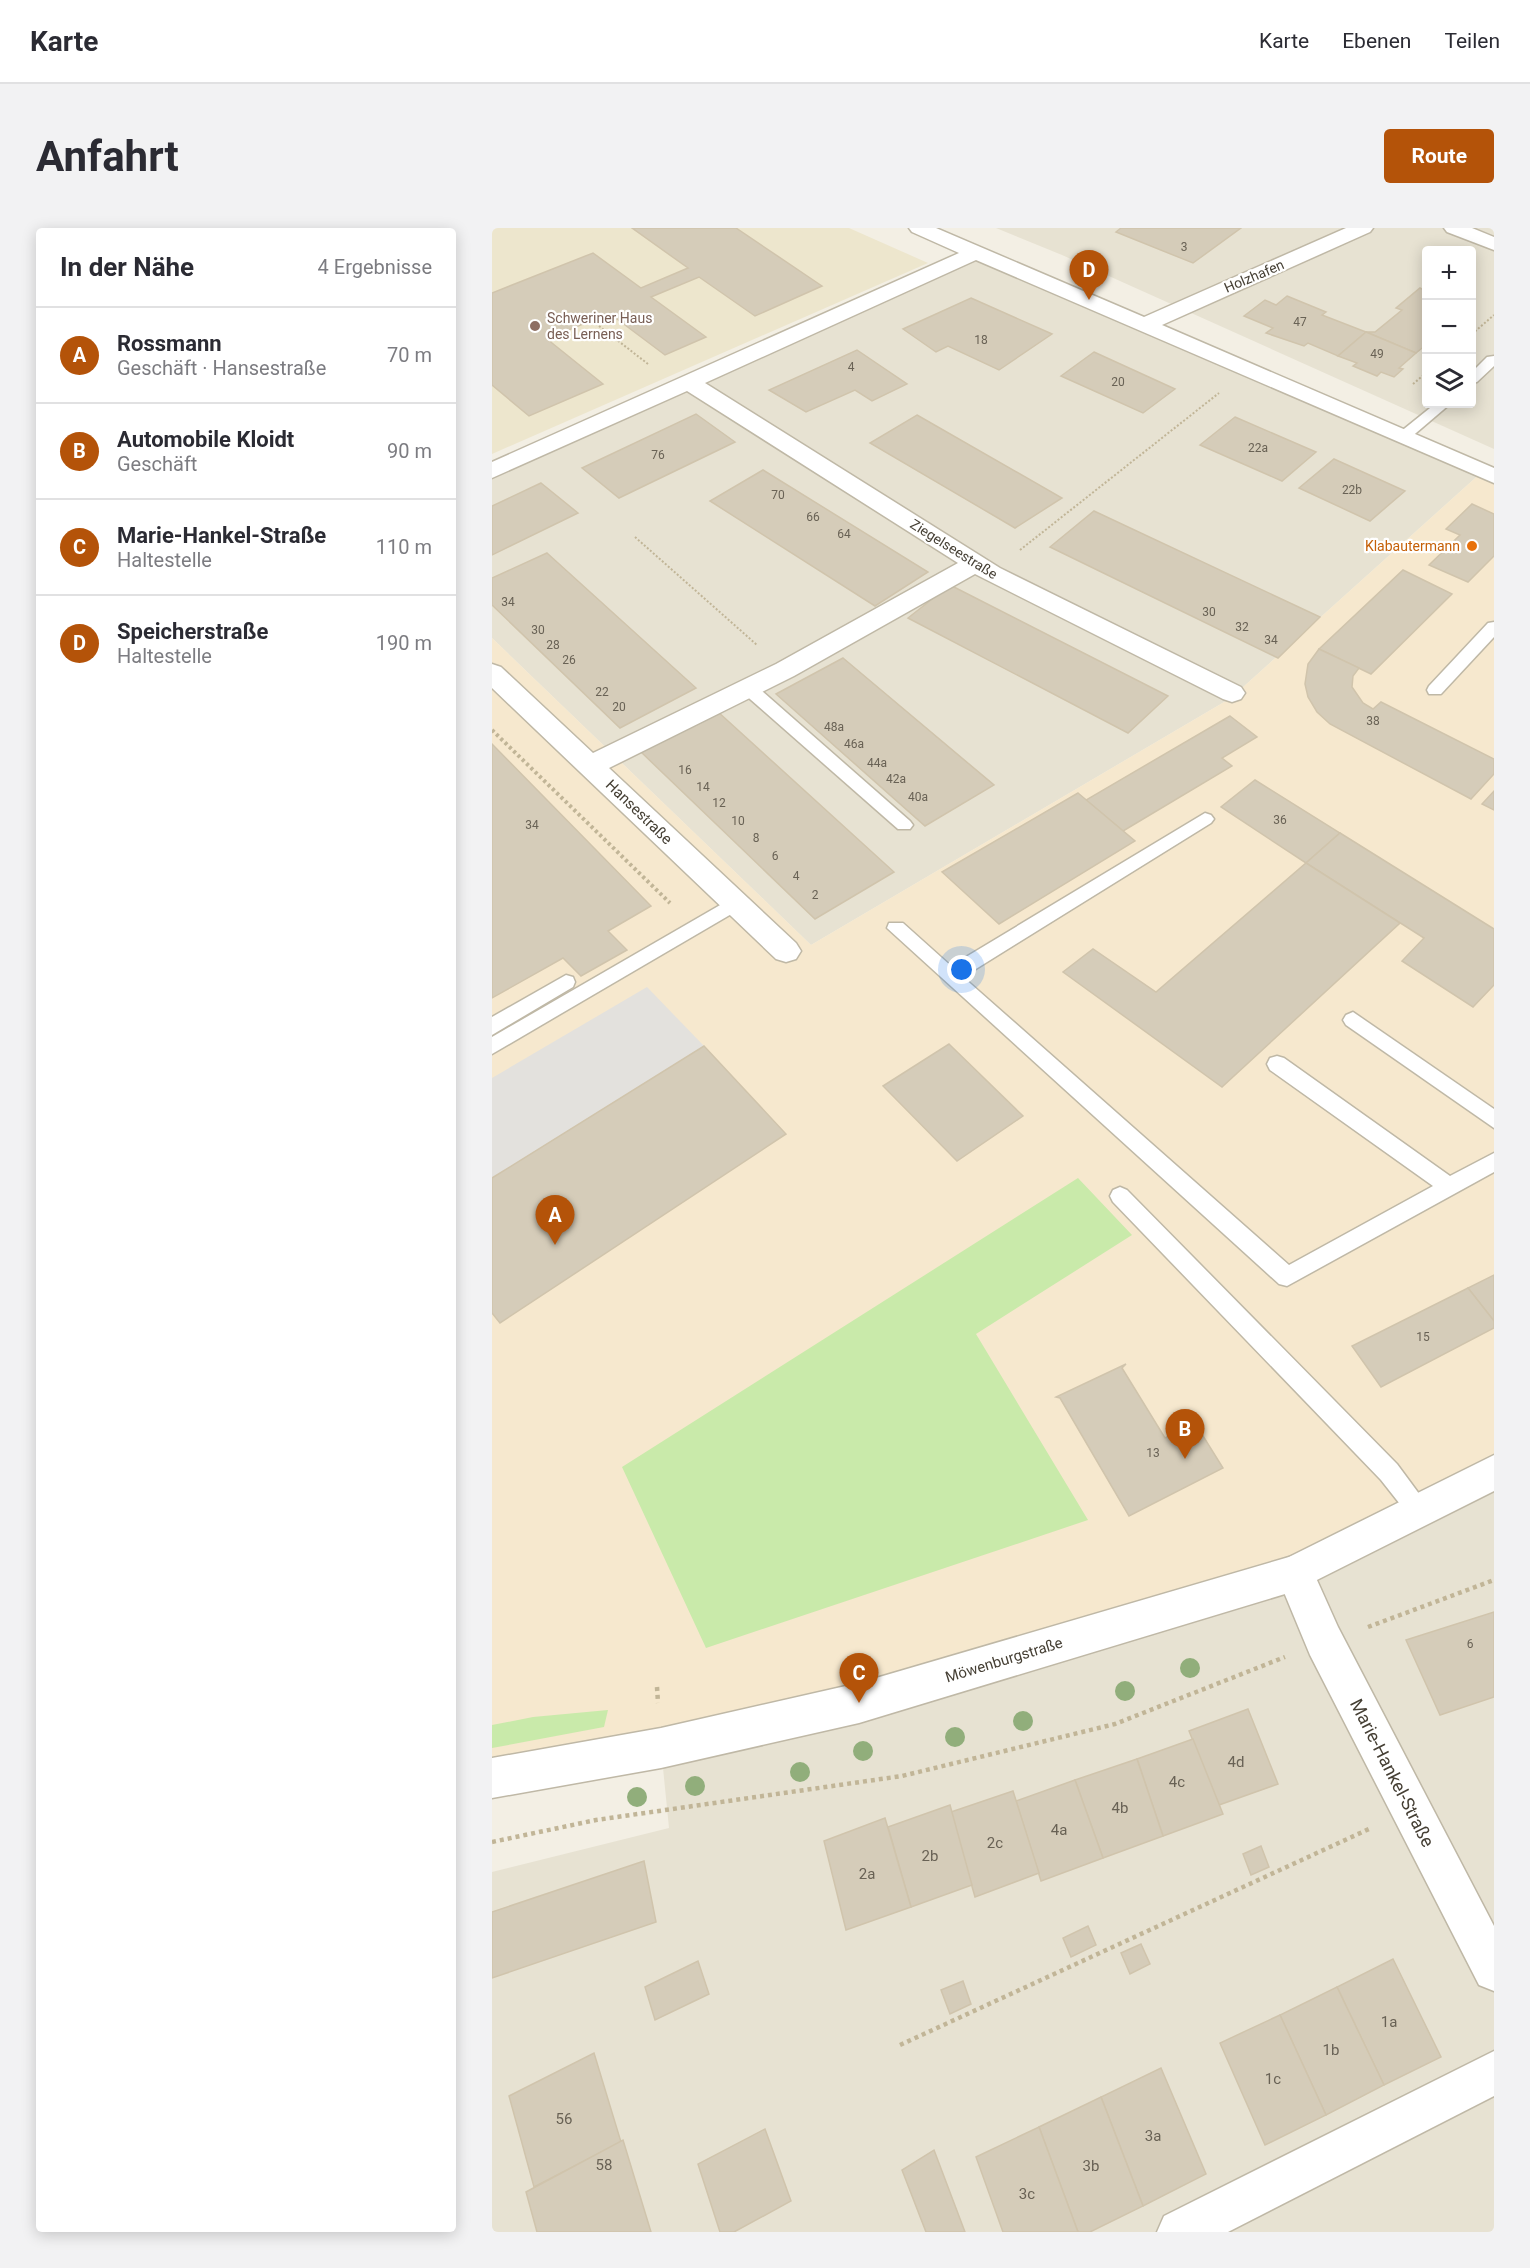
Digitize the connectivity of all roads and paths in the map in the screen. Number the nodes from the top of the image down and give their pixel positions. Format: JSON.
{"nodes":[{"id":1,"x":919,"y":228,"type":"edge"},
{"id":2,"x":1363,"y":228,"type":"edge"},
{"id":3,"x":1454,"y":228,"type":"edge"},
{"id":4,"x":1494,"y":244,"type":"edge"},
{"id":5,"x":975,"y":253,"type":"junction"},
{"id":6,"x":1494,"y":315,"type":"edge"},
{"id":7,"x":1145,"y":325,"type":"junction"},
{"id":8,"x":599,"y":326,"type":"dead end"},
{"id":9,"x":1476,"y":331,"type":"edge"},
{"id":10,"x":1492,"y":360,"type":"dead end"},
{"id":11,"x":1476,"y":375,"type":"edge"},
{"id":12,"x":682,"y":384,"type":"junction"},
{"id":13,"x":1219,"y":392,"type":"dead end"},
{"id":14,"x":1438,"y":408,"type":"edge"},
{"id":15,"x":1404,"y":436,"type":"junction"},
{"id":16,"x":492,"y":471,"type":"edge"},
{"id":17,"x":1494,"y":476,"type":"edge"},
{"id":18,"x":635,"y":537,"type":"dead end"},
{"id":19,"x":984,"y":568,"type":"junction"},
{"id":20,"x":1494,"y":627,"type":"edge"},
{"id":21,"x":785,"y":670,"type":"junction"},
{"id":22,"x":492,"y":673,"type":"edge"},
{"id":23,"x":748,"y":688,"type":"junction"},
{"id":24,"x":1435,"y":690,"type":"dead end"},
{"id":25,"x":1232,"y":693,"type":"dead end"},
{"id":26,"x":492,"y":730,"type":"edge"},
{"id":27,"x":590,"y":766,"type":"junction"},
{"id":28,"x":1205,"y":819,"type":"dead end"},
{"id":29,"x":904,"y":825,"type":"dead end"},
{"id":30,"x":734,"y":904,"type":"junction"},
{"id":31,"x":694,"y":927,"type":"junction"},
{"id":32,"x":897,"y":928,"type":"dead end"},
{"id":33,"x":786,"y":951,"type":"dead end"},
{"id":34,"x":950,"y":976,"type":"junction"},
{"id":35,"x":566,"y":982,"type":"dead end"},
{"id":36,"x":1353,"y":1020,"type":"dead end"},
{"id":37,"x":492,"y":1027,"type":"edge"},
{"id":38,"x":492,"y":1046,"type":"edge"},
{"id":39,"x":1276,"y":1064,"type":"dead end"},
{"id":40,"x":1494,"y":1120,"type":"edge"},
{"id":41,"x":1494,"y":1162,"type":"edge"},
{"id":42,"x":1450,"y":1187,"type":"junction"},
{"id":43,"x":1120,"y":1196,"type":"dead end"},
{"id":44,"x":1494,"y":1472,"type":"edge"},
{"id":45,"x":1419,"y":1510,"type":"junction"},
{"id":46,"x":1294,"y":1573,"type":"junction"},
{"id":47,"x":1494,"y":1580,"type":"edge"},
{"id":48,"x":1324,"y":1641,"type":"junction"},
{"id":49,"x":492,"y":1778,"type":"edge"},
{"id":50,"x":1411,"y":1810,"type":"junction"},
{"id":51,"x":492,"y":1842,"type":"edge"},
{"id":52,"x":1494,"y":1970,"type":"edge"},
{"id":53,"x":900,"y":2045,"type":"dead end"},
{"id":54,"x":1494,"y":2073,"type":"edge"},
{"id":55,"x":1180,"y":2232,"type":"edge"}],
"edges":[{"from":1,"to":5,"type":"street"},
{"from":2,"to":7,"type":"street","name":"Holzhafen"},
{"from":3,"to":4,"type":"street"},
{"from":5,"to":7,"type":"street"},
{"from":5,"to":12,"type":"street"},
{"from":6,"to":9,"type":"path"},
{"from":7,"to":15,"type":"street"},
{"from":8,"to":12,"type":"path"},
{"from":10,"to":11,"type":"lane"},
{"from":12,"to":16,"type":"street"},
{"from":12,"to":19,"type":"street","name":"Ziegelseestraße"},
{"from":13,"to":19,"type":"path"},
{"from":14,"to":15,"type":"lane"},
{"from":15,"to":17,"type":"street"},
{"from":18,"to":21,"type":"path"},
{"from":19,"to":21,"type":"street"},
{"from":19,"to":25,"type":"street","name":"Ziegelseestraße"},
{"from":20,"to":24,"type":"lane"},
{"from":21,"to":23,"type":"street"},
{"from":22,"to":27,"type":"street","name":"Hansestraße"},
{"from":23,"to":27,"type":"street"},
{"from":23,"to":29,"type":"lane"},
{"from":26,"to":31,"type":"path"},
{"from":27,"to":30,"type":"street","name":"Hansestraße"},
{"from":28,"to":34,"type":"lane"},
{"from":30,"to":31,"type":"lane"},
{"from":30,"to":33,"type":"street","name":"Hansestraße"},
{"from":31,"to":38,"type":"lane"},
{"from":32,"to":34,"type":"lane"},
{"from":34,"to":42,"type":"lane"},
{"from":35,"to":37,"type":"lane"},
{"from":36,"to":40,"type":"lane"},
{"from":39,"to":42,"type":"lane"},
{"from":41,"to":42,"type":"lane"},
{"from":43,"to":45,"type":"lane"},
{"from":44,"to":45,"type":"street","name":"Möwenburgstraße"},
{"from":45,"to":46,"type":"street","name":"Möwenburgstraße"},
{"from":46,"to":48,"type":"street","name":"Marie-Hankel-Straße"},
{"from":46,"to":49,"type":"street","name":"Möwenburgstraße"},
{"from":47,"to":48,"type":"path"},
{"from":48,"to":50,"type":"street","name":"Marie-Hankel-Straße"},
{"from":48,"to":51,"type":"path"},
{"from":50,"to":52,"type":"street","name":"Marie-Hankel-Straße"},
{"from":50,"to":53,"type":"path"},
{"from":54,"to":55,"type":"street"}]}
